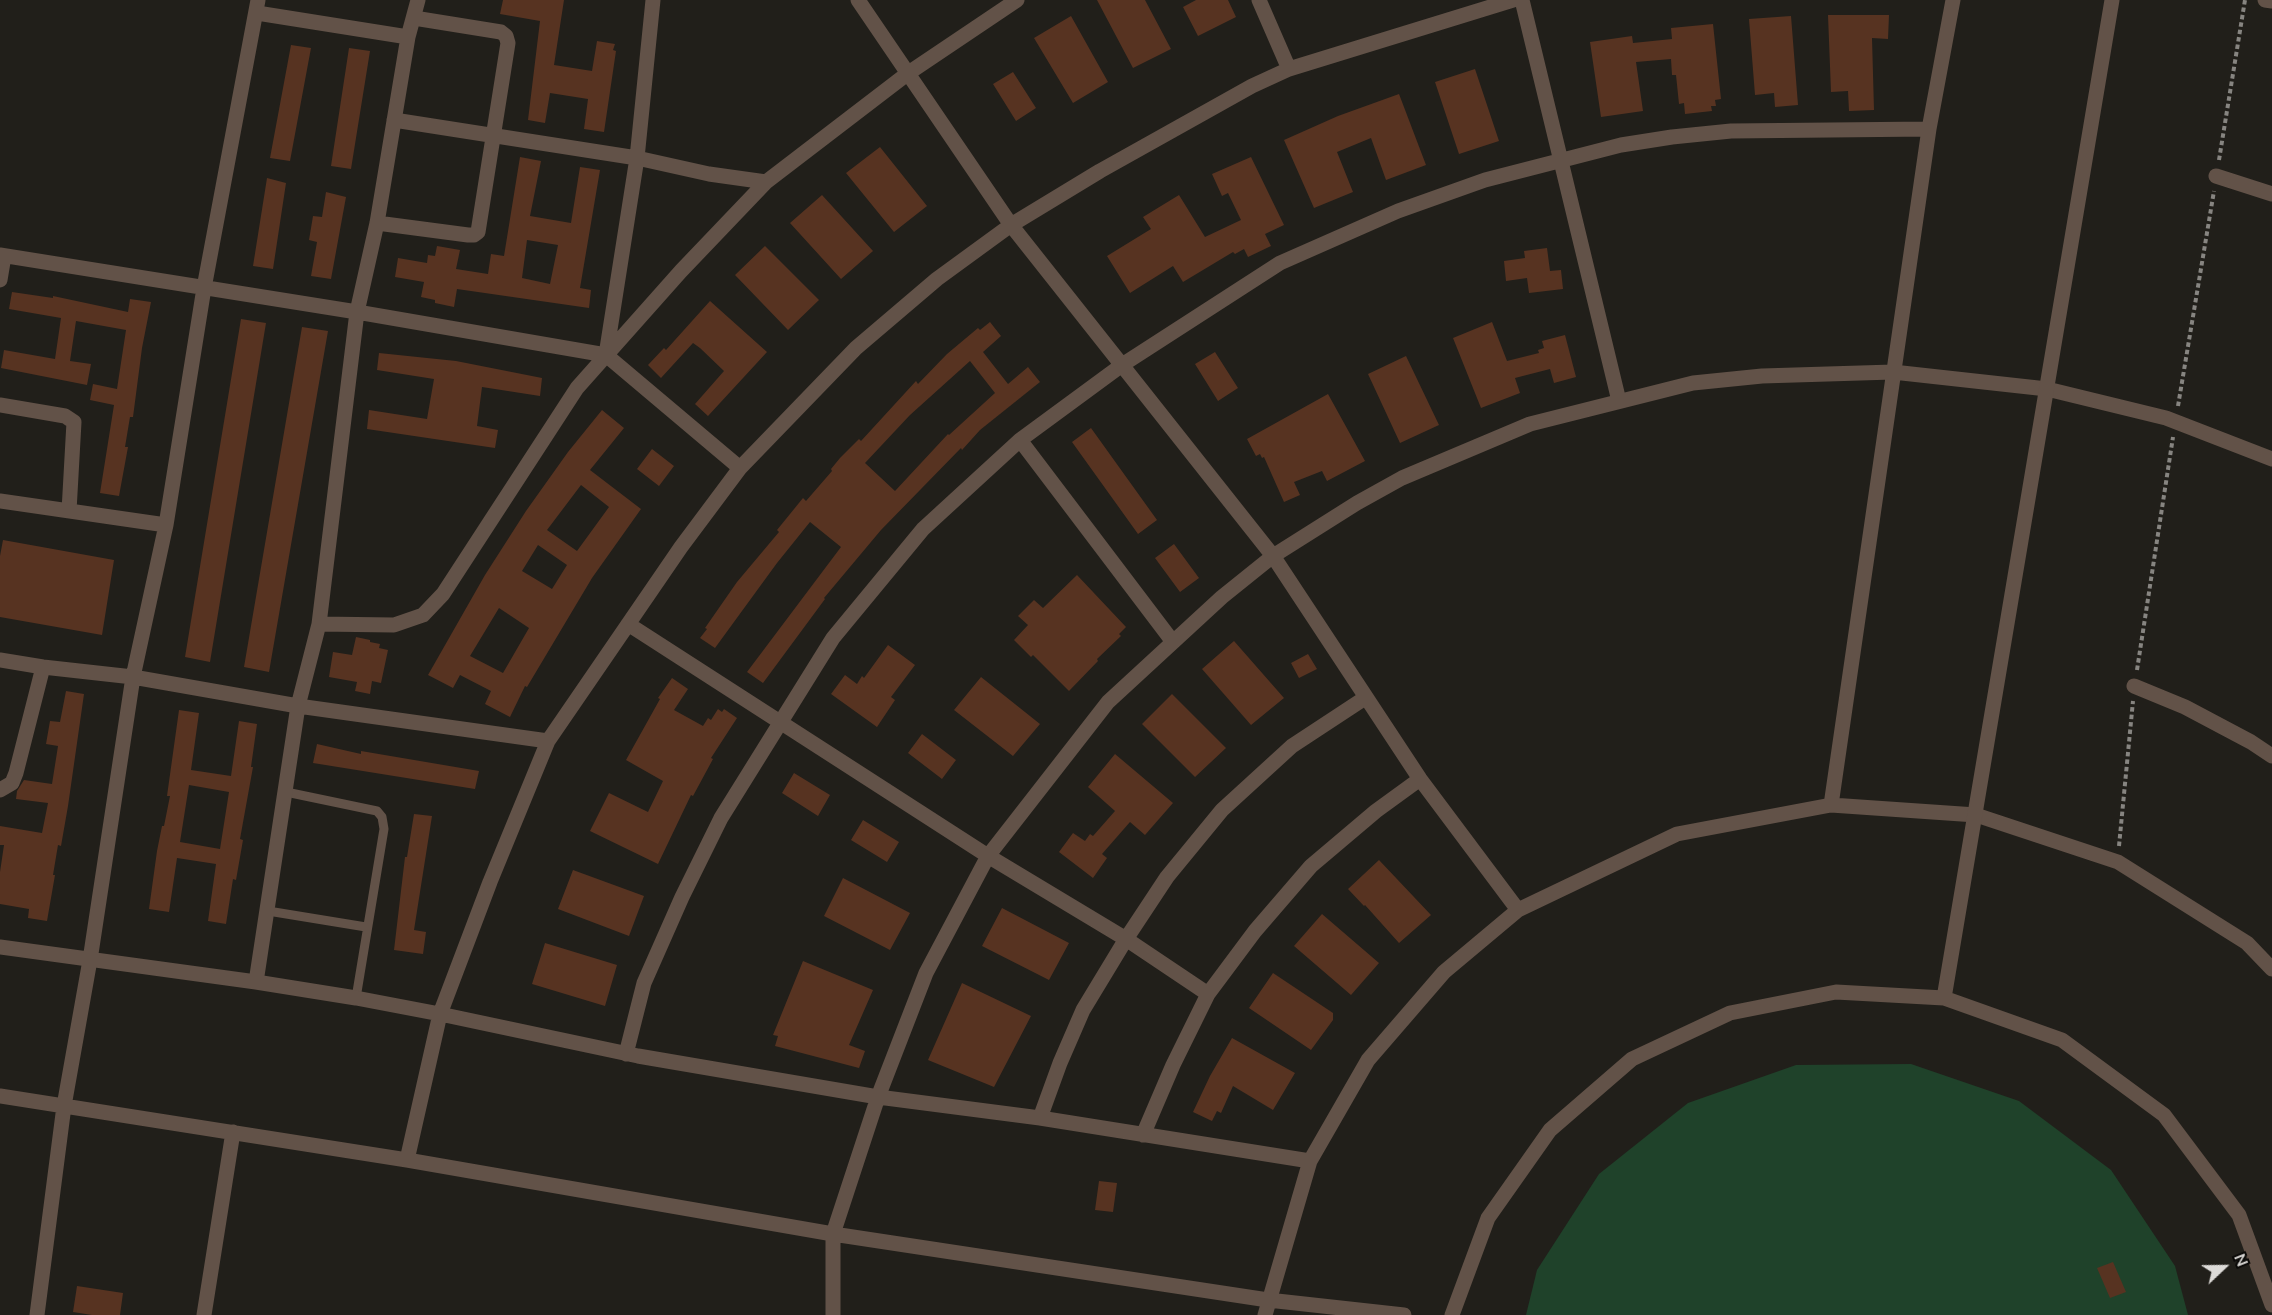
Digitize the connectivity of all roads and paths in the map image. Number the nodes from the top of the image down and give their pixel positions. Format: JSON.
{"nodes":[{"id":1,"x":418,"y":0,"type":"edge"},
{"id":2,"x":653,"y":0,"type":"edge"},
{"id":3,"x":858,"y":0,"type":"edge"},
{"id":4,"x":1017,"y":0,"type":"edge"},
{"id":5,"x":1259,"y":0,"type":"edge"},
{"id":6,"x":1513,"y":0,"type":"edge"},
{"id":7,"x":1522,"y":0,"type":"edge"},
{"id":8,"x":1953,"y":0,"type":"edge"},
{"id":9,"x":2112,"y":0,"type":"edge"},
{"id":10,"x":2265,"y":0,"type":"edge"},
{"id":11,"x":2272,"y":1,"type":"edge"},
{"id":12,"x":257,"y":7,"type":"edge"},
{"id":13,"x":414,"y":18,"type":"junction"},
{"id":14,"x":408,"y":37,"type":"junction"},
{"id":15,"x":1289,"y":69,"type":"junction"},
{"id":16,"x":907,"y":74,"type":"junction"},
{"id":17,"x":394,"y":120,"type":"junction"},
{"id":18,"x":1929,"y":129,"type":"junction"},
{"id":19,"x":493,"y":137,"type":"junction"},
{"id":20,"x":637,"y":158,"type":"junction"},
{"id":21,"x":1561,"y":162,"type":"junction"},
{"id":22,"x":2216,"y":176,"type":"dead end"},
{"id":23,"x":766,"y":182,"type":"junction"},
{"id":24,"x":2272,"y":194,"type":"edge"},
{"id":25,"x":377,"y":223,"type":"junction"},
{"id":26,"x":1011,"y":225,"type":"junction"},
{"id":27,"x":2,"y":255,"type":"edge"},
{"id":28,"x":0,"y":279,"type":"edge"},
{"id":29,"x":204,"y":288,"type":"junction"},
{"id":30,"x":357,"y":312,"type":"junction"},
{"id":31,"x":606,"y":355,"type":"junction"},
{"id":32,"x":1122,"y":364,"type":"junction"},
{"id":33,"x":1893,"y":372,"type":"junction"},
{"id":34,"x":2047,"y":389,"type":"junction"},
{"id":35,"x":1619,"y":400,"type":"junction"},
{"id":36,"x":0,"y":405,"type":"edge"},
{"id":37,"x":1020,"y":440,"type":"junction"},
{"id":38,"x":2272,"y":459,"type":"edge"},
{"id":39,"x":740,"y":468,"type":"junction"},
{"id":40,"x":0,"y":501,"type":"edge"},
{"id":41,"x":69,"y":511,"type":"junction"},
{"id":42,"x":166,"y":525,"type":"junction"},
{"id":43,"x":1273,"y":556,"type":"junction"},
{"id":44,"x":319,"y":624,"type":"junction"},
{"id":45,"x":628,"y":624,"type":"junction"},
{"id":46,"x":1173,"y":642,"type":"junction"},
{"id":47,"x":0,"y":660,"type":"edge"},
{"id":48,"x":43,"y":667,"type":"junction"},
{"id":49,"x":133,"y":677,"type":"junction"},
{"id":50,"x":2134,"y":686,"type":"dead end"},
{"id":51,"x":1365,"y":698,"type":"junction"},
{"id":52,"x":298,"y":706,"type":"junction"},
{"id":53,"x":780,"y":723,"type":"junction"},
{"id":54,"x":548,"y":741,"type":"junction"},
{"id":55,"x":2272,"y":756,"type":"edge"},
{"id":56,"x":1420,"y":779,"type":"junction"},
{"id":57,"x":0,"y":790,"type":"edge"},
{"id":58,"x":286,"y":792,"type":"junction"},
{"id":59,"x":1831,"y":805,"type":"junction"},
{"id":60,"x":1976,"y":815,"type":"junction"},
{"id":61,"x":988,"y":856,"type":"junction"},
{"id":62,"x":1518,"y":910,"type":"junction"},
{"id":63,"x":268,"y":911,"type":"junction"},
{"id":64,"x":366,"y":927,"type":"junction"},
{"id":65,"x":1126,"y":939,"type":"junction"},
{"id":66,"x":0,"y":947,"type":"edge"},
{"id":67,"x":90,"y":960,"type":"junction"},
{"id":68,"x":2272,"y":969,"type":"edge"},
{"id":69,"x":256,"y":982,"type":"junction"},
{"id":70,"x":1208,"y":994,"type":"junction"},
{"id":71,"x":356,"y":998,"type":"junction"},
{"id":72,"x":1944,"y":998,"type":"junction"},
{"id":73,"x":440,"y":1014,"type":"junction"},
{"id":74,"x":626,"y":1054,"type":"junction"},
{"id":75,"x":0,"y":1096,"type":"edge"},
{"id":76,"x":878,"y":1096,"type":"junction"},
{"id":77,"x":63,"y":1106,"type":"junction"},
{"id":78,"x":1040,"y":1118,"type":"junction"},
{"id":79,"x":233,"y":1132,"type":"junction"},
{"id":80,"x":1143,"y":1135,"type":"junction"},
{"id":81,"x":407,"y":1160,"type":"junction"},
{"id":82,"x":1310,"y":1161,"type":"junction"},
{"id":83,"x":833,"y":1234,"type":"junction"},
{"id":84,"x":2272,"y":1305,"type":"edge"},
{"id":85,"x":1266,"y":1308,"type":"edge"},
{"id":86,"x":37,"y":1315,"type":"edge"},
{"id":87,"x":204,"y":1315,"type":"edge"},
{"id":88,"x":833,"y":1315,"type":"edge"},
{"id":89,"x":1404,"y":1315,"type":"edge"},
{"id":90,"x":1452,"y":1315,"type":"edge"}],
"edges":[{"from":1,"to":13,"type":"street"},
{"from":2,"to":20,"type":"street"},
{"from":3,"to":16,"type":"street"},
{"from":4,"to":16,"type":"street"},
{"from":5,"to":15,"type":"street"},
{"from":6,"to":15,"type":"street"},
{"from":7,"to":21,"type":"street"},
{"from":8,"to":18,"type":"street"},
{"from":9,"to":34,"type":"street"},
{"from":10,"to":11,"type":"street"},
{"from":12,"to":14,"type":"street"},
{"from":12,"to":29,"type":"street"},
{"from":13,"to":14,"type":"street"},
{"from":13,"to":19,"type":"street"},
{"from":14,"to":17,"type":"street"},
{"from":15,"to":26,"type":"street"},
{"from":16,"to":23,"type":"street"},
{"from":16,"to":26,"type":"street"},
{"from":17,"to":19,"type":"street"},
{"from":17,"to":25,"type":"street"},
{"from":18,"to":21,"type":"street"},
{"from":18,"to":33,"type":"street"},
{"from":19,"to":20,"type":"street"},
{"from":19,"to":25,"type":"street"},
{"from":20,"to":23,"type":"street"},
{"from":20,"to":31,"type":"street"},
{"from":21,"to":32,"type":"street"},
{"from":21,"to":35,"type":"street"},
{"from":22,"to":24,"type":"street"},
{"from":23,"to":31,"type":"street"},
{"from":25,"to":30,"type":"street"},
{"from":26,"to":32,"type":"street"},
{"from":26,"to":39,"type":"street"},
{"from":27,"to":28,"type":"street"},
{"from":27,"to":29,"type":"street"},
{"from":29,"to":30,"type":"street"},
{"from":29,"to":42,"type":"street"},
{"from":30,"to":31,"type":"street"},
{"from":30,"to":44,"type":"street"},
{"from":31,"to":39,"type":"street"},
{"from":31,"to":44,"type":"street"},
{"from":32,"to":37,"type":"street"},
{"from":32,"to":43,"type":"street"},
{"from":33,"to":34,"type":"street"},
{"from":33,"to":35,"type":"street"},
{"from":33,"to":59,"type":"street"},
{"from":34,"to":38,"type":"street"},
{"from":34,"to":60,"type":"street"},
{"from":35,"to":43,"type":"street"},
{"from":36,"to":41,"type":"street"},
{"from":37,"to":46,"type":"street"},
{"from":37,"to":53,"type":"street"},
{"from":39,"to":45,"type":"street"},
{"from":40,"to":41,"type":"street"},
{"from":41,"to":42,"type":"street"},
{"from":42,"to":49,"type":"street"},
{"from":43,"to":46,"type":"street"},
{"from":43,"to":51,"type":"street"},
{"from":44,"to":52,"type":"street"},
{"from":45,"to":53,"type":"street"},
{"from":45,"to":54,"type":"street"},
{"from":46,"to":61,"type":"street"},
{"from":47,"to":48,"type":"street"},
{"from":48,"to":49,"type":"street"},
{"from":48,"to":57,"type":"street"},
{"from":49,"to":52,"type":"street"},
{"from":49,"to":67,"type":"street"},
{"from":50,"to":55,"type":"street"},
{"from":51,"to":56,"type":"street"},
{"from":51,"to":65,"type":"street"},
{"from":52,"to":54,"type":"street"},
{"from":52,"to":58,"type":"street"},
{"from":53,"to":61,"type":"street"},
{"from":53,"to":74,"type":"street"},
{"from":54,"to":73,"type":"street"},
{"from":56,"to":62,"type":"street"},
{"from":56,"to":70,"type":"street"},
{"from":58,"to":63,"type":"street"},
{"from":58,"to":64,"type":"lane"},
{"from":59,"to":60,"type":"street"},
{"from":59,"to":62,"type":"street"},
{"from":60,"to":68,"type":"street"},
{"from":60,"to":72,"type":"street"},
{"from":61,"to":65,"type":"street"},
{"from":61,"to":76,"type":"street"},
{"from":62,"to":82,"type":"street"},
{"from":63,"to":64,"type":"lane"},
{"from":63,"to":69,"type":"street"},
{"from":64,"to":71,"type":"lane"},
{"from":65,"to":70,"type":"street"},
{"from":65,"to":78,"type":"street"},
{"from":66,"to":67,"type":"street"},
{"from":67,"to":69,"type":"street"},
{"from":67,"to":77,"type":"street"},
{"from":69,"to":71,"type":"street"},
{"from":70,"to":80,"type":"street"},
{"from":71,"to":73,"type":"street"},
{"from":72,"to":84,"type":"street"},
{"from":72,"to":90,"type":"street"},
{"from":73,"to":74,"type":"street"},
{"from":73,"to":81,"type":"street"},
{"from":74,"to":76,"type":"street"},
{"from":75,"to":77,"type":"street"},
{"from":76,"to":78,"type":"street"},
{"from":76,"to":83,"type":"street"},
{"from":77,"to":79,"type":"street"},
{"from":77,"to":86,"type":"street"},
{"from":78,"to":80,"type":"street"},
{"from":79,"to":81,"type":"street"},
{"from":79,"to":87,"type":"street"},
{"from":80,"to":82,"type":"street"},
{"from":81,"to":83,"type":"street"},
{"from":82,"to":85,"type":"street"},
{"from":83,"to":85,"type":"street"},
{"from":83,"to":88,"type":"street"},
{"from":85,"to":89,"type":"street"}]}
